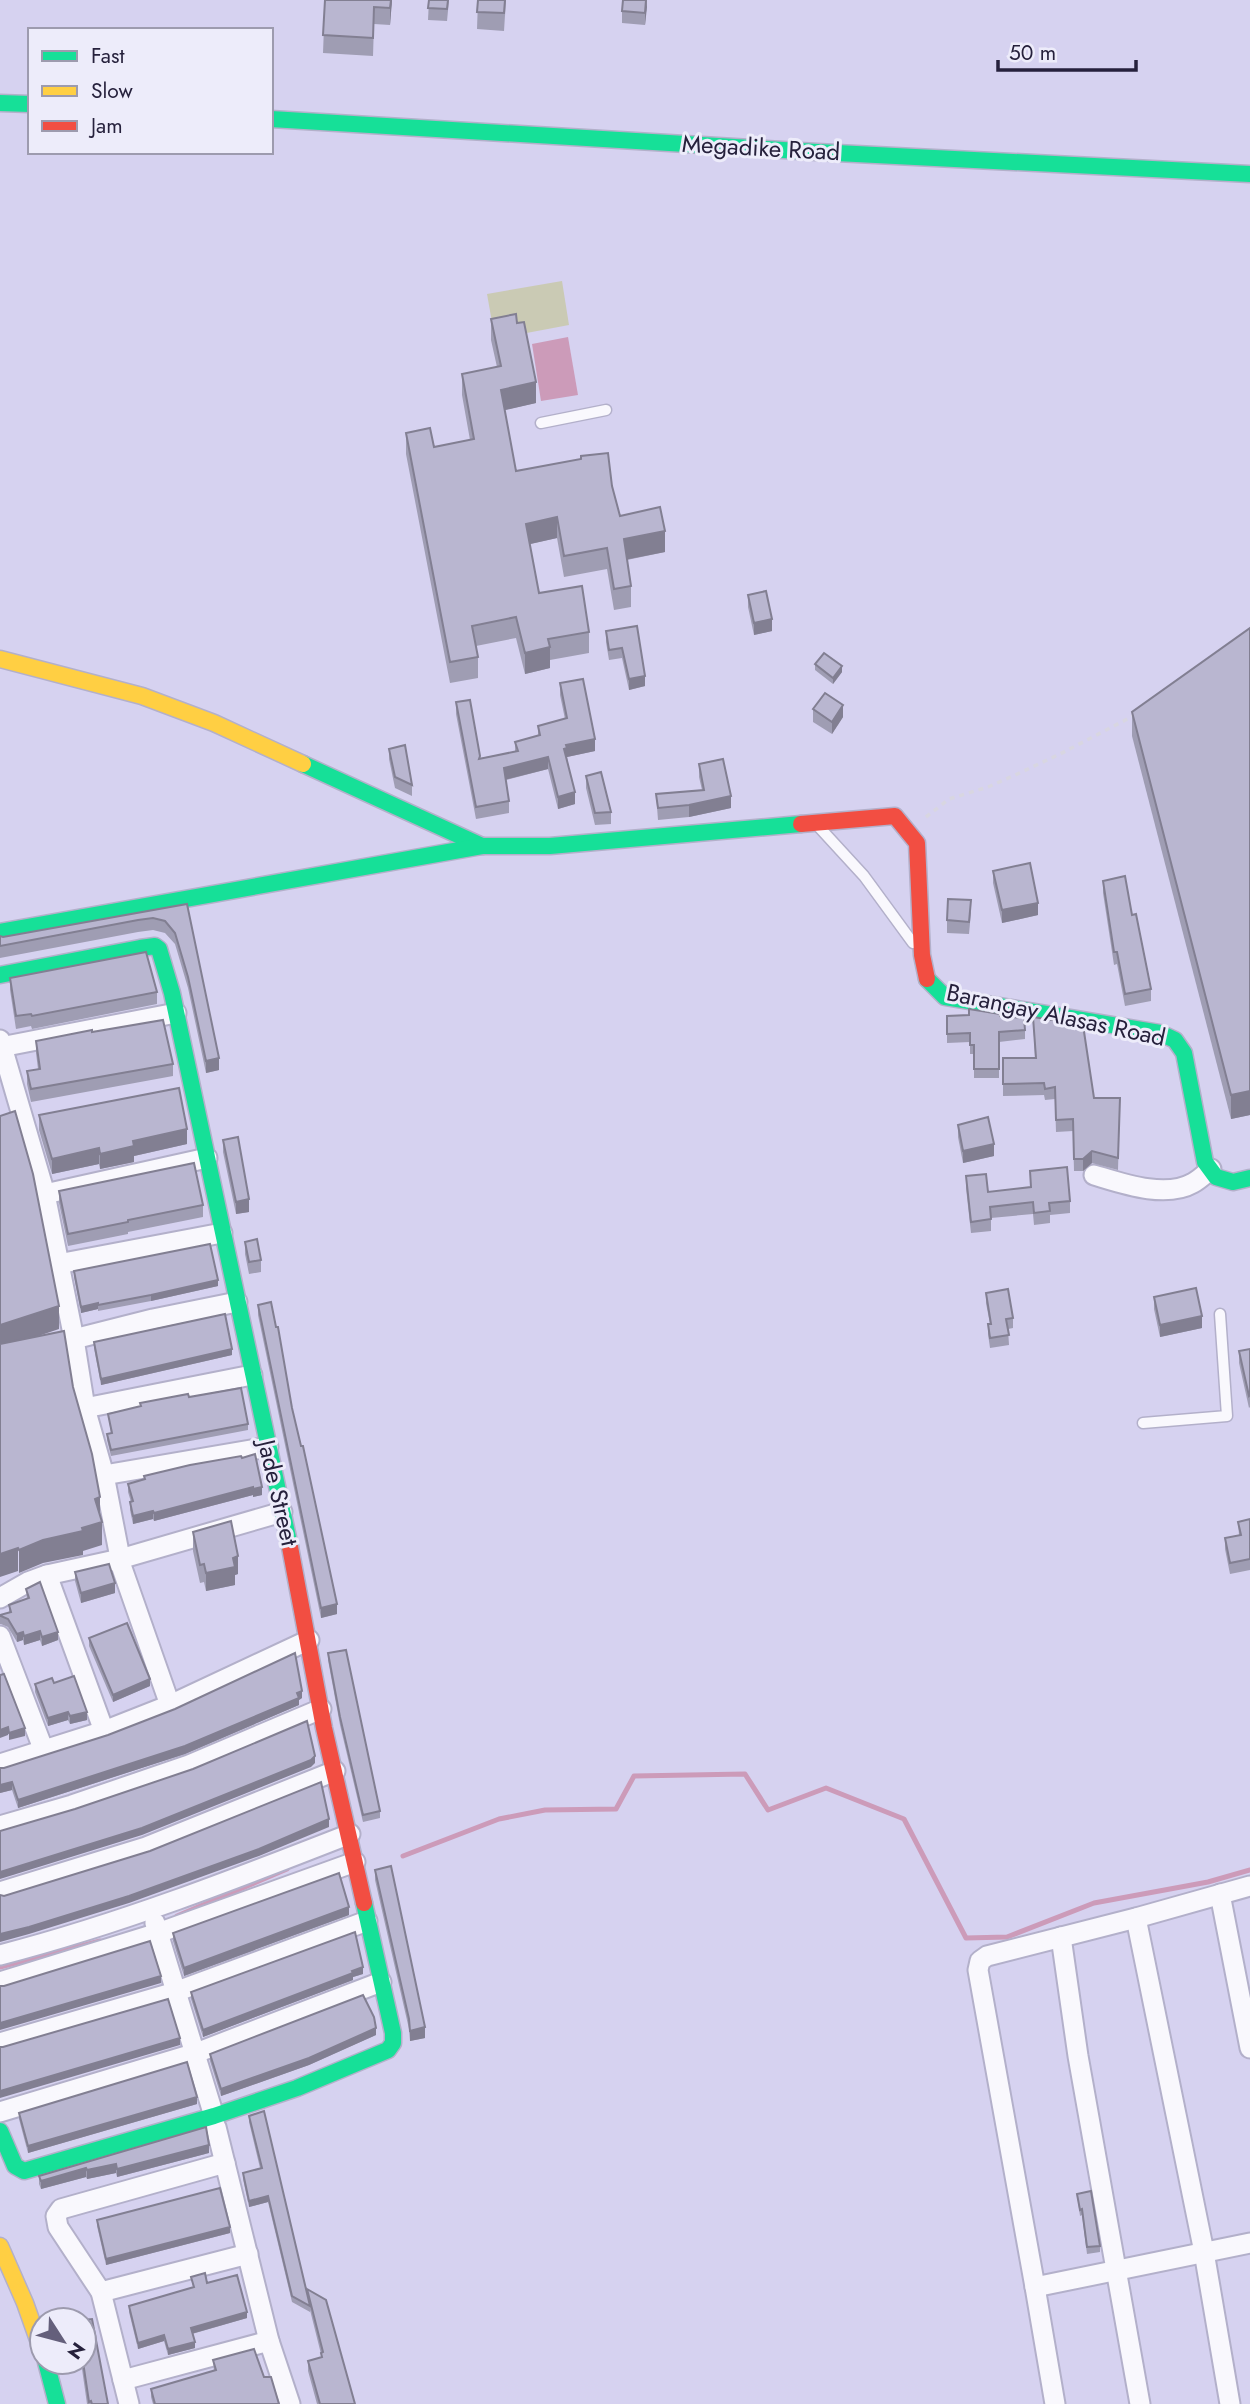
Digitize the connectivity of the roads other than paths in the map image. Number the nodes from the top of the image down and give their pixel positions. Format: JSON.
{"nodes":[{"id":1,"x":0,"y":103,"type":"edge"},
{"id":2,"x":28,"y":104,"type":"edge"},
{"id":3,"x":273,"y":119,"type":"edge"},
{"id":4,"x":1250,"y":174,"type":"edge"},
{"id":5,"x":606,"y":410,"type":"dead end"},
{"id":6,"x":541,"y":423,"type":"dead end"},
{"id":7,"x":0,"y":659,"type":"edge"},
{"id":8,"x":815,"y":823,"type":"junction"},
{"id":9,"x":482,"y":846,"type":"junction"},
{"id":10,"x":0,"y":932,"type":"edge"},
{"id":11,"x":922,"y":955,"type":"junction"},
{"id":12,"x":0,"y":975,"type":"edge"},
{"id":13,"x":176,"y":1013,"type":"junction"},
{"id":14,"x":1,"y":1043,"type":"edge"},
{"id":15,"x":206,"y":1158,"type":"junction"},
{"id":16,"x":1211,"y":1169,"type":"junction"},
{"id":17,"x":1094,"y":1175,"type":"dead end"},
{"id":18,"x":1250,"y":1178,"type":"edge"},
{"id":19,"x":45,"y":1194,"type":"junction"},
{"id":20,"x":222,"y":1233,"type":"junction"},
{"id":21,"x":58,"y":1264,"type":"junction"},
{"id":22,"x":237,"y":1302,"type":"junction"},
{"id":23,"x":1220,"y":1314,"type":"dead end"},
{"id":24,"x":74,"y":1339,"type":"junction"},
{"id":25,"x":252,"y":1375,"type":"junction"},
{"id":26,"x":85,"y":1408,"type":"junction"},
{"id":27,"x":1143,"y":1423,"type":"dead end"},
{"id":28,"x":268,"y":1447,"type":"junction"},
{"id":29,"x":104,"y":1475,"type":"junction"},
{"id":30,"x":282,"y":1512,"type":"junction"},
{"id":31,"x":120,"y":1559,"type":"junction"},
{"id":32,"x":47,"y":1575,"type":"junction"},
{"id":33,"x":0,"y":1598,"type":"edge"},
{"id":34,"x":0,"y":1636,"type":"edge"},
{"id":35,"x":309,"y":1640,"type":"junction"},
{"id":36,"x":170,"y":1705,"type":"junction"},
{"id":37,"x":321,"y":1709,"type":"junction"},
{"id":38,"x":104,"y":1731,"type":"junction"},
{"id":39,"x":44,"y":1751,"type":"junction"},
{"id":40,"x":0,"y":1764,"type":"edge"},
{"id":41,"x":335,"y":1771,"type":"junction"},
{"id":42,"x":0,"y":1826,"type":"edge"},
{"id":43,"x":350,"y":1834,"type":"junction"},
{"id":44,"x":355,"y":1862,"type":"junction"},
{"id":45,"x":1250,"y":1886,"type":"edge"},
{"id":46,"x":0,"y":1892,"type":"edge"},
{"id":47,"x":1220,"y":1894,"type":"junction"},
{"id":48,"x":151,"y":1910,"type":"junction"},
{"id":49,"x":1136,"y":1918,"type":"junction"},
{"id":50,"x":367,"y":1921,"type":"junction"},
{"id":51,"x":158,"y":1933,"type":"junction"},
{"id":52,"x":1061,"y":1937,"type":"junction"},
{"id":53,"x":0,"y":1955,"type":"edge"},
{"id":54,"x":0,"y":1982,"type":"edge"},
{"id":55,"x":381,"y":1982,"type":"junction"},
{"id":56,"x":175,"y":1992,"type":"junction"},
{"id":57,"x":0,"y":2043,"type":"edge"},
{"id":58,"x":1250,"y":2048,"type":"edge"},
{"id":59,"x":196,"y":2053,"type":"junction"},
{"id":60,"x":0,"y":2112,"type":"edge"},
{"id":61,"x":215,"y":2122,"type":"junction"},
{"id":62,"x":0,"y":2131,"type":"edge"},
{"id":63,"x":225,"y":2163,"type":"junction"},
{"id":64,"x":1250,"y":2243,"type":"edge"},
{"id":65,"x":0,"y":2246,"type":"edge"},
{"id":66,"x":1204,"y":2252,"type":"junction"},
{"id":67,"x":248,"y":2254,"type":"junction"},
{"id":68,"x":1117,"y":2270,"type":"junction"},
{"id":69,"x":1035,"y":2287,"type":"junction"},
{"id":70,"x":101,"y":2292,"type":"junction"},
{"id":71,"x":28,"y":2311,"type":"edge"},
{"id":72,"x":269,"y":2340,"type":"junction"},
{"id":73,"x":50,"y":2376,"type":"edge"},
{"id":74,"x":123,"y":2380,"type":"junction"},
{"id":75,"x":57,"y":2404,"type":"edge"},
{"id":76,"x":129,"y":2404,"type":"edge"},
{"id":77,"x":290,"y":2404,"type":"edge"},
{"id":78,"x":1055,"y":2404,"type":"edge"},
{"id":79,"x":1140,"y":2404,"type":"edge"},
{"id":80,"x":1230,"y":2404,"type":"edge"}],
"edges":[{"from":1,"to":2,"type":"street"},
{"from":3,"to":4,"type":"street","name":"Megadike Road"},
{"from":5,"to":6,"type":"lane"},
{"from":7,"to":9,"type":"street"},
{"from":8,"to":9,"type":"street"},
{"from":8,"to":11,"type":"lane"},
{"from":8,"to":11,"type":"street","name":"Barangay Alasas Road"},
{"from":9,"to":10,"type":"street"},
{"from":11,"to":16,"type":"street","name":"Barangay Alasas Road"},
{"from":12,"to":13,"type":"street","name":"Jade Street"},
{"from":13,"to":14,"type":"street"},
{"from":13,"to":15,"type":"street","name":"Jade Street"},
{"from":14,"to":19,"type":"street"},
{"from":15,"to":19,"type":"street"},
{"from":15,"to":20,"type":"street","name":"Jade Street"},
{"from":16,"to":17,"type":"street"},
{"from":16,"to":18,"type":"street"},
{"from":19,"to":21,"type":"street"},
{"from":20,"to":21,"type":"street"},
{"from":20,"to":22,"type":"street","name":"Jade Street"},
{"from":21,"to":24,"type":"street"},
{"from":22,"to":24,"type":"street"},
{"from":22,"to":25,"type":"street","name":"Jade Street"},
{"from":23,"to":27,"type":"lane"},
{"from":24,"to":26,"type":"street"},
{"from":25,"to":26,"type":"street"},
{"from":25,"to":28,"type":"street","name":"Jade Street"},
{"from":26,"to":29,"type":"street"},
{"from":28,"to":29,"type":"street"},
{"from":28,"to":30,"type":"street","name":"Jade Street"},
{"from":29,"to":31,"type":"street"},
{"from":30,"to":31,"type":"street"},
{"from":30,"to":35,"type":"street","name":"Jade Street"},
{"from":31,"to":32,"type":"street"},
{"from":31,"to":36,"type":"street"},
{"from":32,"to":33,"type":"street"},
{"from":32,"to":38,"type":"street"},
{"from":34,"to":39,"type":"street"},
{"from":35,"to":36,"type":"street"},
{"from":35,"to":37,"type":"street","name":"Jade Street"},
{"from":36,"to":38,"type":"street"},
{"from":37,"to":41,"type":"street","name":"Jade Street"},
{"from":37,"to":42,"type":"street"},
{"from":38,"to":39,"type":"street"},
{"from":39,"to":40,"type":"street"},
{"from":41,"to":43,"type":"street","name":"Jade Street"},
{"from":41,"to":46,"type":"street"},
{"from":43,"to":44,"type":"street","name":"Jade Street"},
{"from":43,"to":48,"type":"street"},
{"from":44,"to":50,"type":"street","name":"Jade Street"},
{"from":44,"to":51,"type":"street"},
{"from":45,"to":47,"type":"street"},
{"from":47,"to":49,"type":"street"},
{"from":47,"to":58,"type":"street"},
{"from":48,"to":51,"type":"street"},
{"from":48,"to":53,"type":"street"},
{"from":49,"to":52,"type":"street"},
{"from":49,"to":66,"type":"street"},
{"from":50,"to":55,"type":"street","name":"Jade Street"},
{"from":50,"to":56,"type":"street"},
{"from":51,"to":54,"type":"street"},
{"from":51,"to":56,"type":"street"},
{"from":52,"to":68,"type":"street"},
{"from":52,"to":69,"type":"street"},
{"from":55,"to":59,"type":"street"},
{"from":55,"to":61,"type":"street","name":"Jade Street"},
{"from":56,"to":57,"type":"street"},
{"from":56,"to":59,"type":"street"},
{"from":59,"to":60,"type":"street"},
{"from":59,"to":61,"type":"street"},
{"from":61,"to":62,"type":"street"},
{"from":61,"to":63,"type":"street"},
{"from":63,"to":67,"type":"street"},
{"from":63,"to":70,"type":"street"},
{"from":64,"to":66,"type":"street"},
{"from":65,"to":71,"type":"street"},
{"from":66,"to":68,"type":"street"},
{"from":66,"to":80,"type":"street"},
{"from":67,"to":70,"type":"street"},
{"from":67,"to":72,"type":"street"},
{"from":68,"to":69,"type":"street"},
{"from":68,"to":79,"type":"street"},
{"from":69,"to":78,"type":"street"},
{"from":70,"to":74,"type":"street"},
{"from":72,"to":74,"type":"street"},
{"from":72,"to":77,"type":"street"},
{"from":73,"to":75,"type":"street"},
{"from":74,"to":76,"type":"street"}]}
